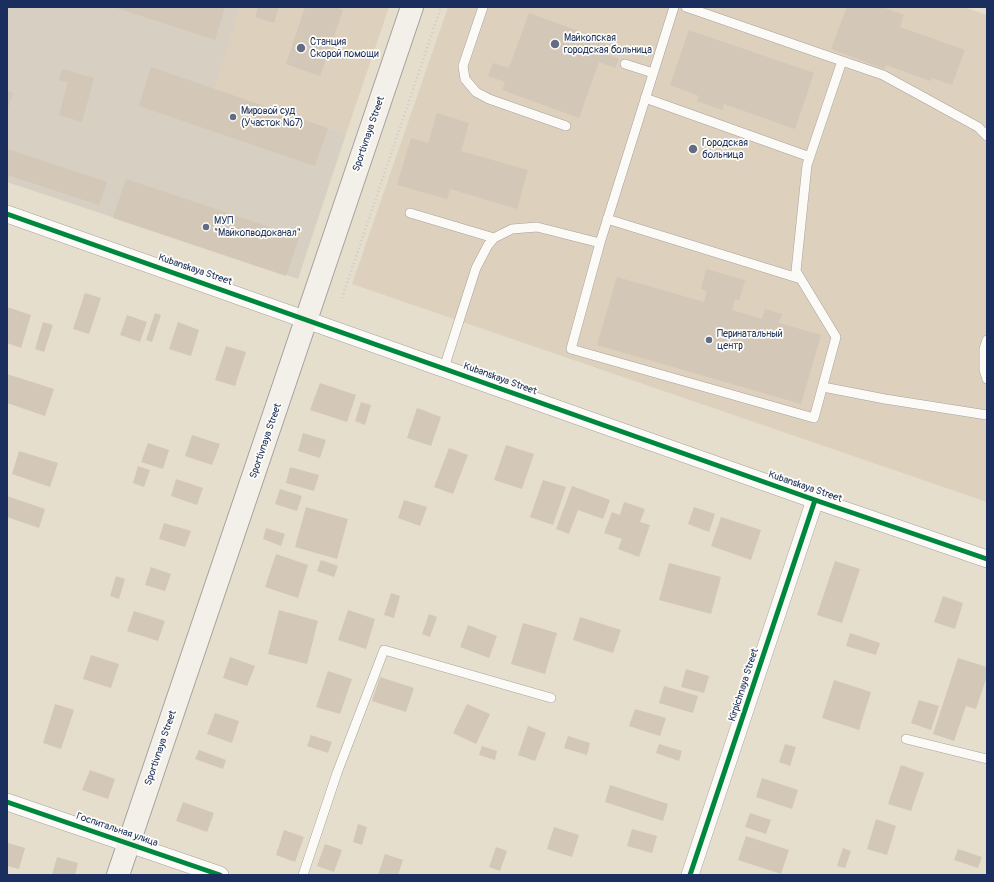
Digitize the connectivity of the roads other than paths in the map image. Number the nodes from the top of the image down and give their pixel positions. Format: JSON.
{"nodes":[{"id":1,"x":412,"y":7,"type":"edge"},
{"id":2,"x":483,"y":7,"type":"edge"},
{"id":3,"x":674,"y":7,"type":"edge"},
{"id":4,"x":686,"y":7,"type":"edge"},
{"id":5,"x":842,"y":61,"type":"junction"},
{"id":6,"x":625,"y":64,"type":"dead end"},
{"id":7,"x":653,"y":73,"type":"junction"},
{"id":8,"x":645,"y":98,"type":"junction"},
{"id":9,"x":566,"y":126,"type":"dead end"},
{"id":10,"x":987,"y":136,"type":"edge"},
{"id":11,"x":810,"y":157,"type":"junction"},
{"id":12,"x":7,"y":214,"type":"edge"},
{"id":13,"x":410,"y":214,"type":"dead end"},
{"id":14,"x":607,"y":220,"type":"junction"},
{"id":15,"x":494,"y":238,"type":"junction"},
{"id":16,"x":600,"y":243,"type":"junction"},
{"id":17,"x":801,"y":279,"type":"junction"},
{"id":18,"x":306,"y":318,"type":"junction"},
{"id":19,"x":987,"y":340,"type":"edge"},
{"id":20,"x":444,"y":368,"type":"junction"},
{"id":21,"x":987,"y":379,"type":"edge"},
{"id":22,"x":823,"y":387,"type":"junction"},
{"id":23,"x":987,"y":415,"type":"edge"},
{"id":24,"x":815,"y":500,"type":"junction"},
{"id":25,"x":987,"y":559,"type":"edge"},
{"id":26,"x":551,"y":698,"type":"dead end"},
{"id":27,"x":906,"y":739,"type":"dead end"},
{"id":28,"x":987,"y":759,"type":"edge"},
{"id":29,"x":7,"y":802,"type":"edge"},
{"id":30,"x":128,"y":844,"type":"junction"},
{"id":31,"x":118,"y":875,"type":"edge"},
{"id":32,"x":220,"y":875,"type":"edge"},
{"id":33,"x":303,"y":875,"type":"edge"},
{"id":34,"x":690,"y":875,"type":"edge"}],
"edges":[{"from":1,"to":18,"type":"main road","name":"Sportivnaya Street"},
{"from":2,"to":9,"type":"lane"},
{"from":3,"to":7,"type":"lane"},
{"from":4,"to":5,"type":"lane"},
{"from":5,"to":10,"type":"lane"},
{"from":5,"to":11,"type":"lane"},
{"from":6,"to":7,"type":"lane"},
{"from":7,"to":8,"type":"lane"},
{"from":8,"to":11,"type":"lane"},
{"from":8,"to":14,"type":"lane"},
{"from":11,"to":17,"type":"lane"},
{"from":12,"to":18,"type":"street","name":"Kubanskaya Street"},
{"from":13,"to":15,"type":"lane"},
{"from":14,"to":16,"type":"lane"},
{"from":14,"to":17,"type":"lane"},
{"from":15,"to":16,"type":"lane"},
{"from":15,"to":20,"type":"lane"},
{"from":16,"to":22,"type":"lane"},
{"from":17,"to":22,"type":"lane"},
{"from":18,"to":20,"type":"street","name":"Kubanskaya Street"},
{"from":18,"to":30,"type":"main road","name":"Sportivnaya Street"},
{"from":19,"to":21,"type":"lane"},
{"from":20,"to":24,"type":"street","name":"Kubanskaya Street"},
{"from":22,"to":23,"type":"lane"},
{"from":24,"to":25,"type":"street","name":"Kubanskaya Street"},
{"from":24,"to":34,"type":"street","name":"Kirpichnaya Street"},
{"from":26,"to":33,"type":"lane"},
{"from":27,"to":28,"type":"lane"},
{"from":29,"to":30,"type":"street","name":"Госпитальная улица"},
{"from":30,"to":31,"type":"main road","name":"Sportivnaya Street"},
{"from":30,"to":32,"type":"street","name":"Госпитальная улица"}]}
